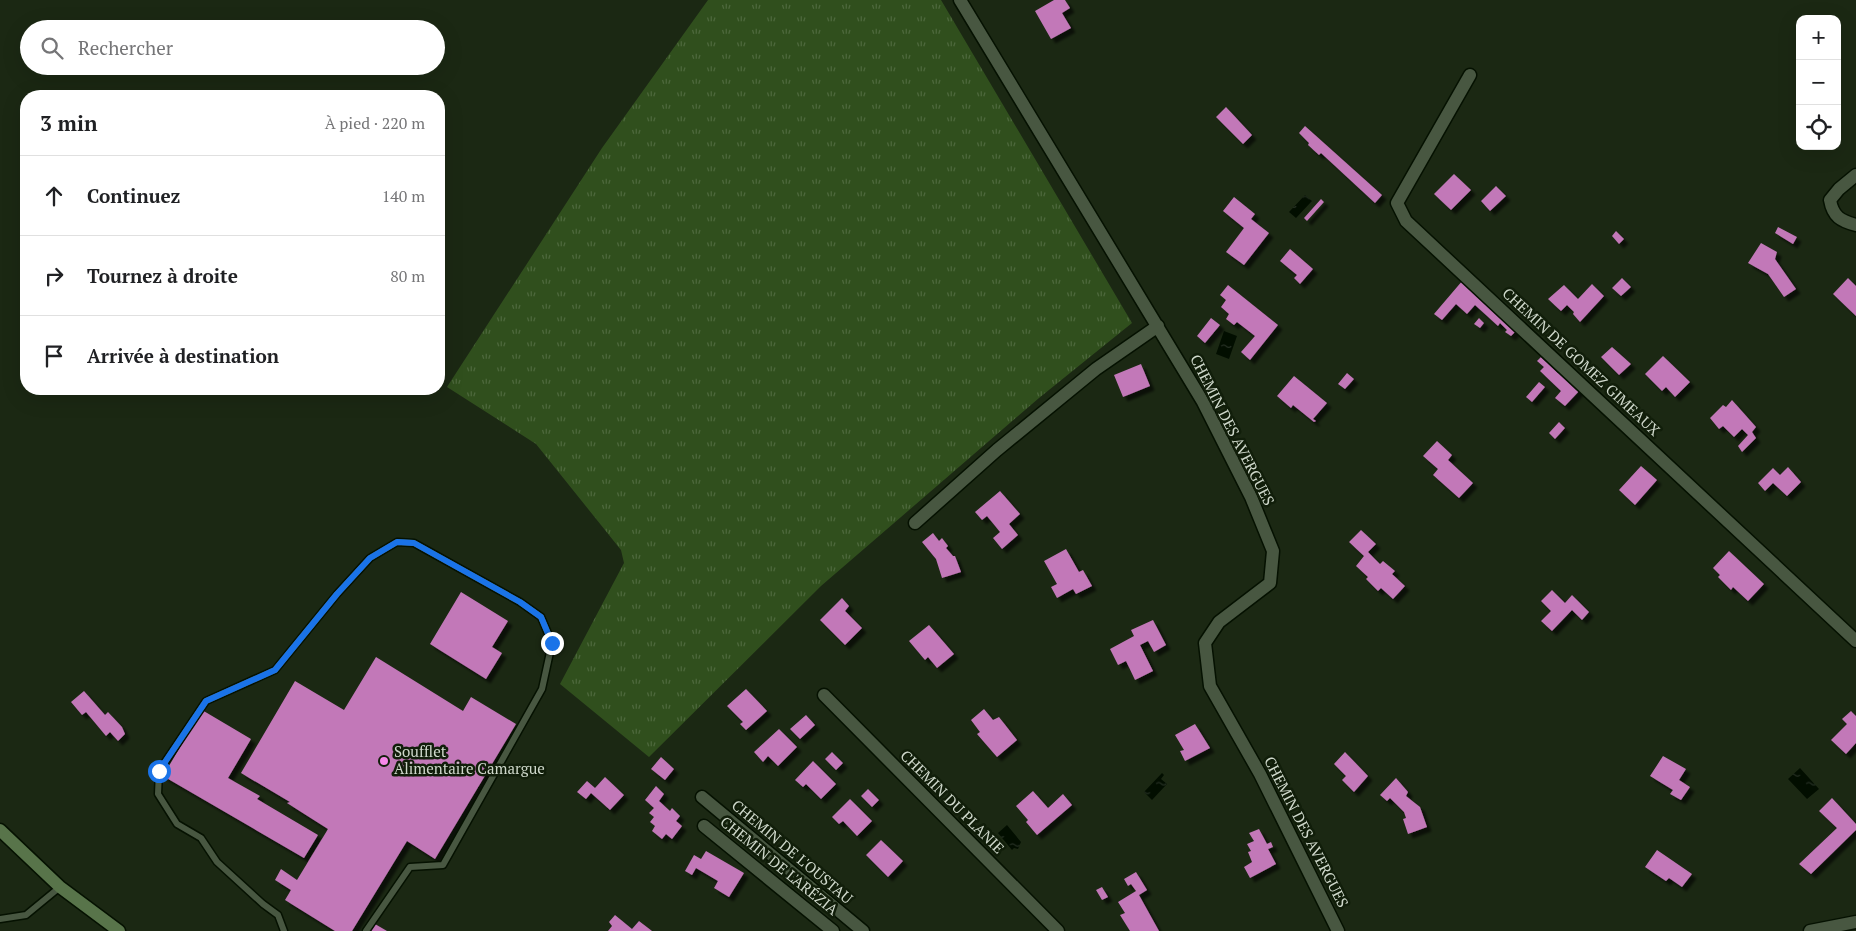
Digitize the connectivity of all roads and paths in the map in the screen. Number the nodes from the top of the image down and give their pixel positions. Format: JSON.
{"nodes":[{"id":1,"x":960,"y":0,"type":"edge"},
{"id":2,"x":1470,"y":75,"type":"dead end"},
{"id":3,"x":1856,"y":174,"type":"edge"},
{"id":4,"x":1856,"y":225,"type":"edge"},
{"id":5,"x":1158,"y":326,"type":"junction"},
{"id":6,"x":916,"y":523,"type":"dead end"},
{"id":7,"x":1856,"y":641,"type":"edge"},
{"id":8,"x":824,"y":695,"type":"dead end"},
{"id":9,"x":702,"y":797,"type":"dead end"},
{"id":10,"x":704,"y":826,"type":"dead end"},
{"id":11,"x":0,"y":830,"type":"edge"},
{"id":12,"x":60,"y":887,"type":"junction"},
{"id":13,"x":0,"y":919,"type":"edge"},
{"id":14,"x":1856,"y":922,"type":"edge"},
{"id":15,"x":119,"y":931,"type":"edge"},
{"id":16,"x":284,"y":931,"type":"edge"},
{"id":17,"x":366,"y":931,"type":"edge"},
{"id":18,"x":833,"y":931,"type":"edge"},
{"id":19,"x":863,"y":931,"type":"edge"},
{"id":20,"x":1058,"y":931,"type":"edge"},
{"id":21,"x":1338,"y":931,"type":"edge"},
{"id":22,"x":1810,"y":931,"type":"edge"}],
"edges":[{"from":1,"to":5,"type":"street","name":"CHEMIN DES AVERGUES"},
{"from":2,"to":7,"type":"street","name":"CHEMIN DE GOMEZ GIMEAUX"},
{"from":3,"to":4,"type":"street"},
{"from":5,"to":6,"type":"street"},
{"from":5,"to":21,"type":"street","name":"CHEMIN DES AVERGUES"},
{"from":8,"to":20,"type":"street","name":"CHEMIN DU PLANIE"},
{"from":9,"to":19,"type":"street","name":"CHEMIN DE L'OUSTAU"},
{"from":10,"to":18,"type":"street","name":"CHEMIN DE L'ARÉZIA"},
{"from":11,"to":12,"type":"street"},
{"from":12,"to":13,"type":"lane"},
{"from":12,"to":15,"type":"street"},
{"from":14,"to":22,"type":"street"},
{"from":16,"to":17,"type":"lane"}]}
